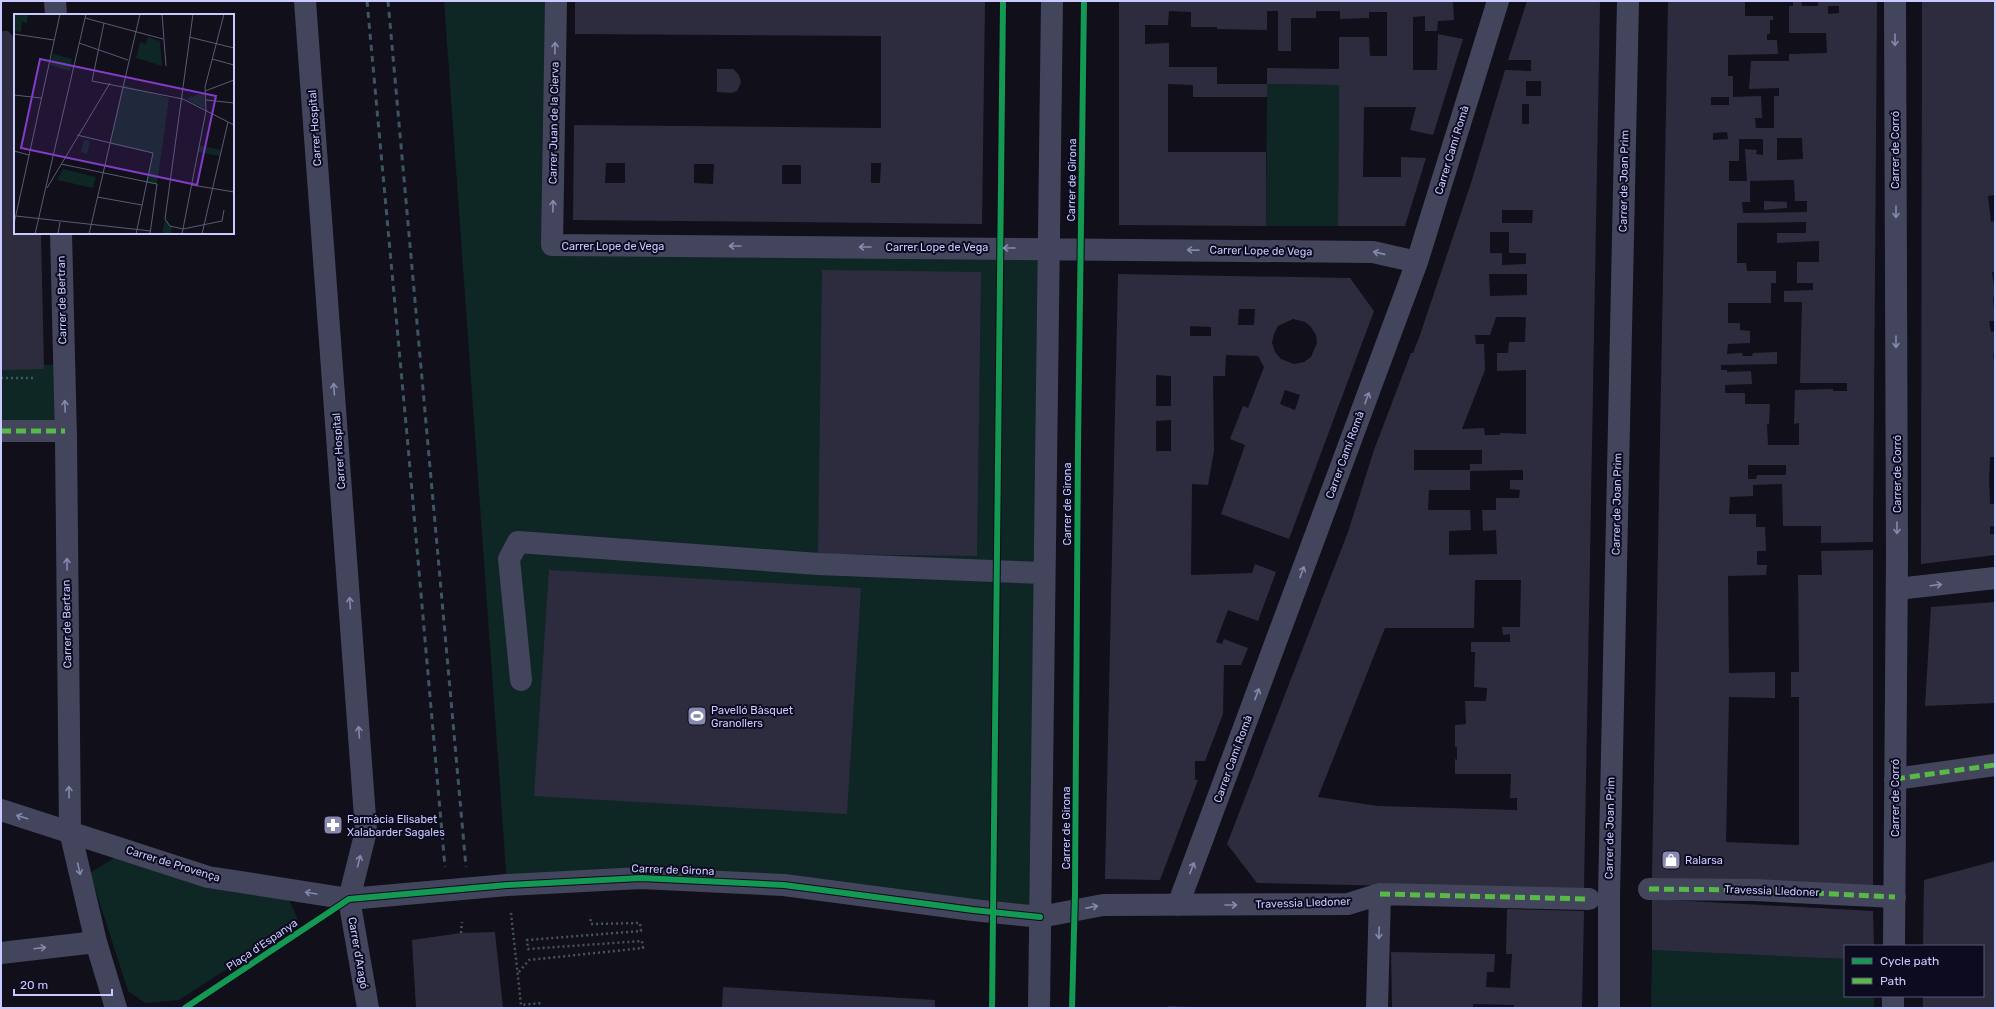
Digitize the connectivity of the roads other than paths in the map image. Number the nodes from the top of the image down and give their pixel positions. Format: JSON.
{"nodes":[{"id":1,"x":55,"y":1,"type":"edge"},
{"id":2,"x":305,"y":1,"type":"edge"},
{"id":3,"x":556,"y":1,"type":"edge"},
{"id":4,"x":1052,"y":1,"type":"edge"},
{"id":5,"x":1498,"y":1,"type":"edge"},
{"id":6,"x":1628,"y":1,"type":"edge"},
{"id":7,"x":1895,"y":1,"type":"edge"},
{"id":8,"x":56,"y":14,"type":"edge"},
{"id":9,"x":61,"y":234,"type":"edge"},
{"id":10,"x":552,"y":245,"type":"joint"},
{"id":11,"x":1048,"y":248,"type":"junction"},
{"id":12,"x":1417,"y":262,"type":"junction"},
{"id":13,"x":1,"y":431,"type":"edge"},
{"id":14,"x":65,"y":431,"type":"junction"},
{"id":15,"x":1044,"y":573,"type":"junction"},
{"id":16,"x":1995,"y":578,"type":"edge"},
{"id":17,"x":1897,"y":589,"type":"junction"},
{"id":18,"x":521,"y":680,"type":"dead end"},
{"id":19,"x":1995,"y":765,"type":"edge"},
{"id":20,"x":1895,"y":779,"type":"junction"},
{"id":21,"x":1,"y":810,"type":"edge"},
{"id":22,"x":70,"y":831,"type":"junction"},
{"id":23,"x":1649,"y":889,"type":"dead end"},
{"id":24,"x":1380,"y":894,"type":"junction"},
{"id":25,"x":1895,"y":897,"type":"junction"},
{"id":26,"x":349,"y":899,"type":"junction"},
{"id":27,"x":1590,"y":899,"type":"dead end"},
{"id":28,"x":1178,"y":905,"type":"junction"},
{"id":29,"x":1040,"y":917,"type":"junction"},
{"id":30,"x":96,"y":942,"type":"junction"},
{"id":31,"x":1894,"y":945,"type":"edge"},
{"id":32,"x":1,"y":953,"type":"edge"},
{"id":33,"x":1893,"y":997,"type":"edge"},
{"id":34,"x":116,"y":1008,"type":"edge"},
{"id":35,"x":368,"y":1008,"type":"edge"},
{"id":36,"x":1039,"y":1008,"type":"edge"},
{"id":37,"x":1377,"y":1008,"type":"edge"},
{"id":38,"x":1609,"y":1008,"type":"edge"},
{"id":39,"x":1893,"y":1008,"type":"edge"}],
"edges":[{"from":1,"to":8,"type":"street"},
{"from":26,"to":2,"type":"street","name":"Carrer Hospital","one_way":true},
{"from":10,"to":3,"type":"street","name":"Carrer Juan de la Cierva","one_way":true},
{"from":4,"to":11,"type":"street","name":"Carrer de Girona"},
{"from":5,"to":12,"type":"street","name":"Carrer Camí Romà"},
{"from":6,"to":38,"type":"street","name":"Carrer de Joan Prim"},
{"from":7,"to":17,"type":"street","name":"Carrer de Corró","one_way":true},
{"from":14,"to":9,"type":"street","name":"Carrer de Bertran","one_way":true},
{"from":11,"to":10,"type":"street","name":"Carrer Lope de Vega","one_way":true},
{"from":12,"to":11,"type":"street","name":"Carrer Lope de Vega","one_way":true},
{"from":11,"to":15,"type":"street","name":"Carrer de Girona"},
{"from":28,"to":12,"type":"street","name":"Carrer Camí Romà","one_way":true},
{"from":13,"to":14,"type":"street"},
{"from":22,"to":14,"type":"street","name":"Carrer de Bertran","one_way":true},
{"from":15,"to":18,"type":"street"},
{"from":15,"to":29,"type":"street","name":"Carrer de Girona"},
{"from":17,"to":16,"type":"street","one_way":true},
{"from":17,"to":20,"type":"street","name":"Carrer de Corró"},
{"from":19,"to":20,"type":"street"},
{"from":20,"to":25,"type":"street","name":"Carrer de Corró"},
{"from":22,"to":21,"type":"street","name":"Carrer de Provença","one_way":true},
{"from":26,"to":22,"type":"street","name":"Carrer de Provença","one_way":true},
{"from":22,"to":30,"type":"street","name":"Carrer de Bertran","one_way":true},
{"from":23,"to":25,"type":"street","name":"Travessia Lledoner"},
{"from":24,"to":27,"type":"street","name":"Travessia Lledoner"},
{"from":28,"to":24,"type":"street","name":"Travessia Lledoner","one_way":true},
{"from":24,"to":37,"type":"street","one_way":true},
{"from":25,"to":31,"type":"street","name":"Carrer de Corró"},
{"from":26,"to":29,"type":"street","name":"Carrer de Girona"},
{"from":26,"to":35,"type":"street","name":"Carrer d'Aragó"},
{"from":29,"to":28,"type":"street","name":"Travessia Lledoner","one_way":true},
{"from":29,"to":36,"type":"street","name":"Carrer de Girona"},
{"from":32,"to":30,"type":"street","one_way":true},
{"from":30,"to":34,"type":"street","name":"Carrer de Bertran"},
{"from":33,"to":39,"type":"street"}]}
